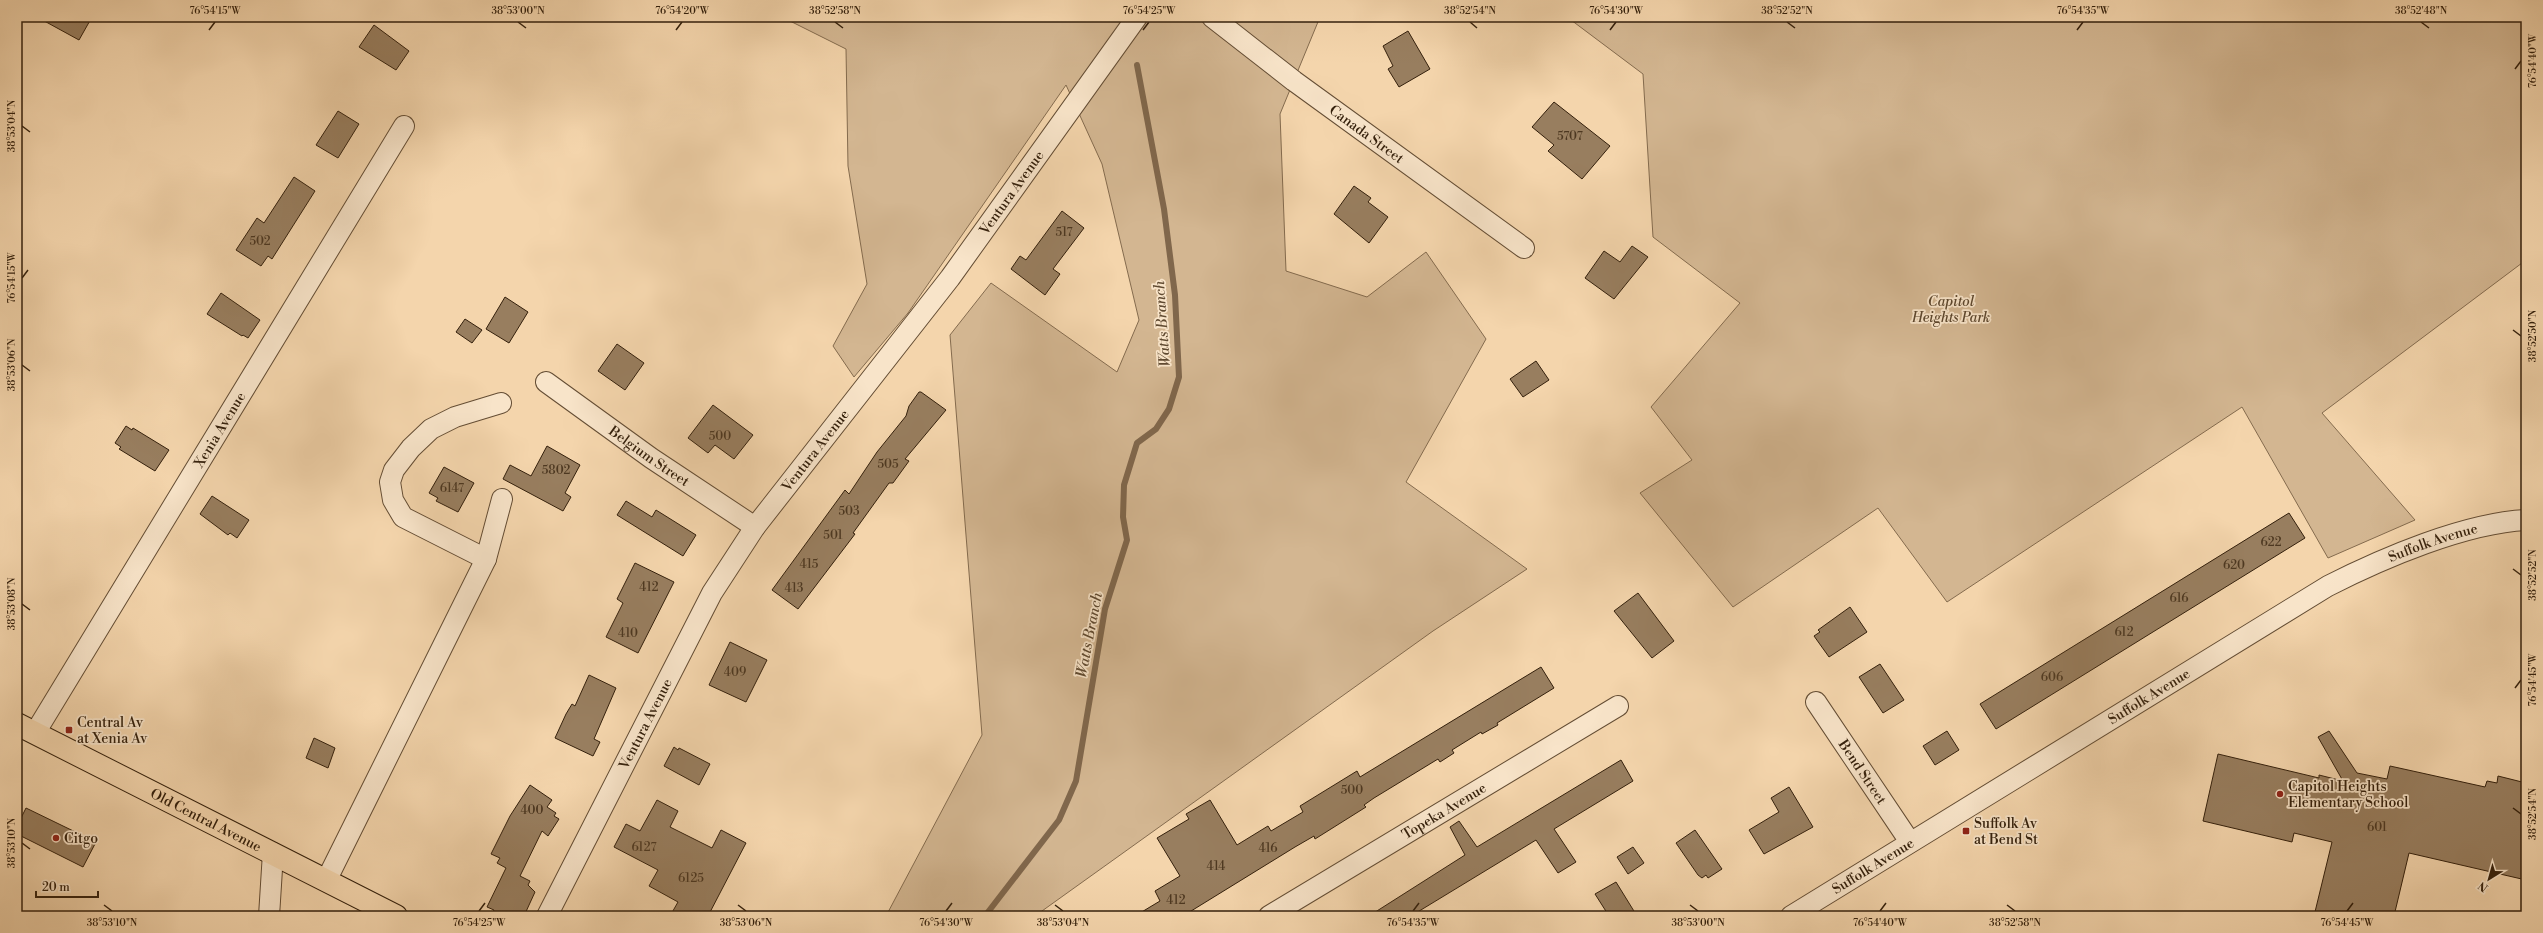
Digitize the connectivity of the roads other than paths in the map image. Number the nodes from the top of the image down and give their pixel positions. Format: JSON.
{"nodes":[{"id":1,"x":1137,"y":17,"type":"edge"},
{"id":2,"x":1212,"y":17,"type":"edge"},
{"id":3,"x":404,"y":126,"type":"dead end"},
{"id":4,"x":1524,"y":248,"type":"dead end"},
{"id":5,"x":546,"y":382,"type":"dead end"},
{"id":6,"x":502,"y":403,"type":"dead end"},
{"id":7,"x":502,"y":499,"type":"dead end"},
{"id":8,"x":2526,"y":520,"type":"edge"},
{"id":9,"x":755,"y":527,"type":"junction"},
{"id":10,"x":486,"y":559,"type":"junction"},
{"id":11,"x":1816,"y":702,"type":"dead end"},
{"id":12,"x":1618,"y":706,"type":"dead end"},
{"id":13,"x":26,"y":728,"type":"edge"},
{"id":14,"x":1910,"y":842,"type":"junction"},
{"id":15,"x":273,"y":854,"type":"junction"},
{"id":16,"x":326,"y":880,"type":"junction"},
{"id":17,"x":269,"y":916,"type":"edge"},
{"id":18,"x":396,"y":916,"type":"edge"},
{"id":19,"x":547,"y":916,"type":"edge"},
{"id":20,"x":1269,"y":916,"type":"edge"},
{"id":21,"x":1791,"y":916,"type":"edge"}],
"edges":[{"from":1,"to":9,"type":"street","name":"Ventura Avenue"},
{"from":2,"to":4,"type":"street","name":"Canada Street"},
{"from":3,"to":13,"type":"street","name":"Xenia Avenue"},
{"from":5,"to":9,"type":"street","name":"Belgium Street"},
{"from":6,"to":10,"type":"street"},
{"from":7,"to":10,"type":"street"},
{"from":8,"to":14,"type":"street","name":"Suffolk Avenue"},
{"from":9,"to":19,"type":"street","name":"Ventura Avenue"},
{"from":10,"to":16,"type":"street"},
{"from":11,"to":14,"type":"street","name":"Bend Street"},
{"from":12,"to":20,"type":"street","name":"Topeka Avenue"},
{"from":13,"to":15,"type":"main road","name":"Old Central Avenue"},
{"from":14,"to":21,"type":"street","name":"Suffolk Avenue"},
{"from":15,"to":16,"type":"main road","name":"Old Central Avenue"},
{"from":15,"to":17,"type":"street"},
{"from":16,"to":18,"type":"main road","name":"Old Central Avenue"}]}
